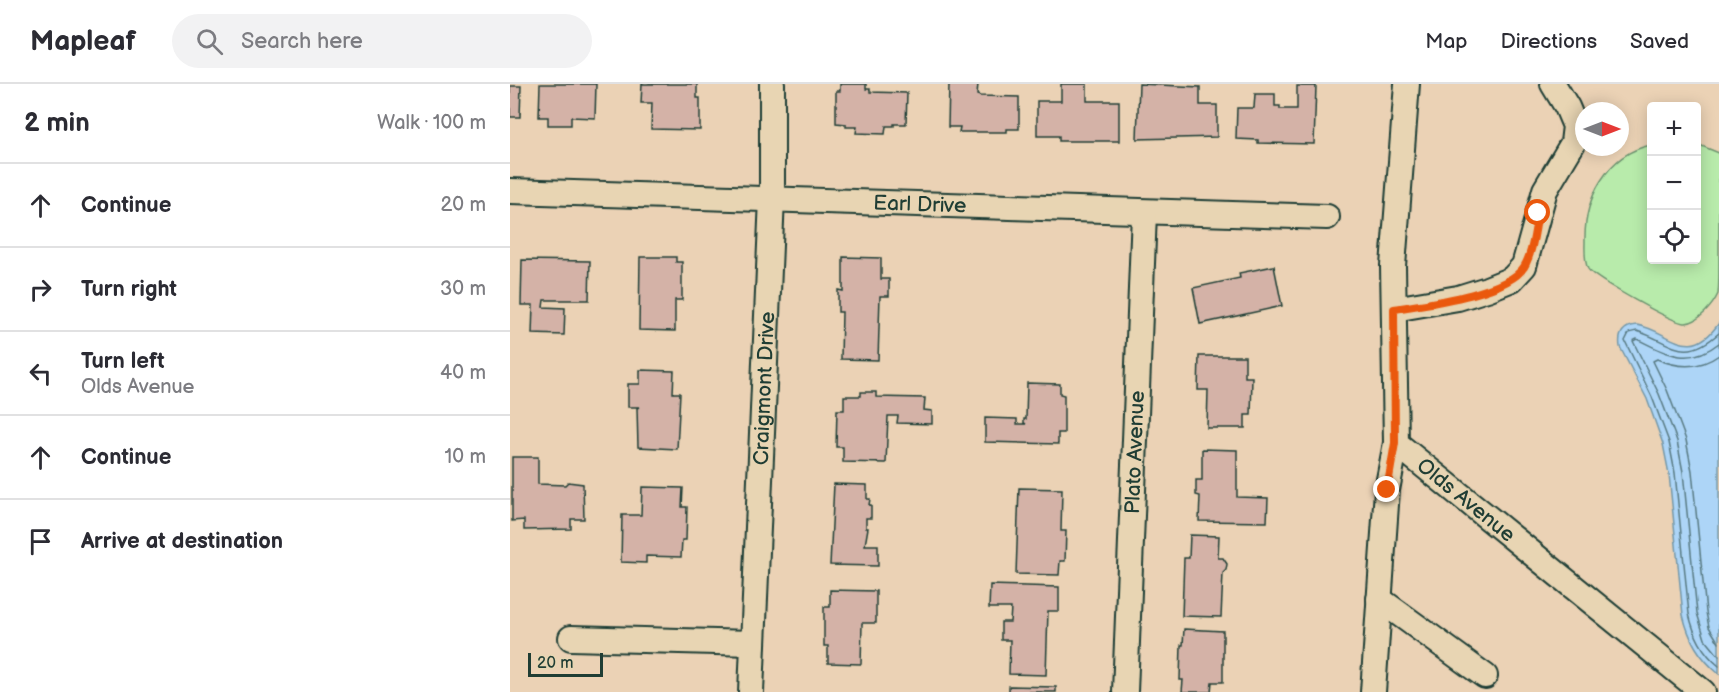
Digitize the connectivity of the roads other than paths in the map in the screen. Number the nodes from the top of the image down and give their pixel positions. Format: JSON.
{"nodes":[{"id":1,"x":771,"y":84,"type":"edge"},
{"id":2,"x":1407,"y":84,"type":"edge"},
{"id":3,"x":1553,"y":84,"type":"edge"},
{"id":4,"x":510,"y":192,"type":"edge"},
{"id":5,"x":771,"y":198,"type":"junction"},
{"id":6,"x":1144,"y":213,"type":"junction"},
{"id":7,"x":1327,"y":217,"type":"dead end"},
{"id":8,"x":1394,"y":309,"type":"junction"},
{"id":9,"x":1395,"y":443,"type":"junction"},
{"id":10,"x":1379,"y":599,"type":"junction"},
{"id":11,"x":571,"y":638,"type":"dead end"},
{"id":12,"x":752,"y":643,"type":"junction"},
{"id":13,"x":1485,"y":675,"type":"dead end"},
{"id":14,"x":751,"y":692,"type":"edge"},
{"id":15,"x":1125,"y":692,"type":"edge"},
{"id":16,"x":1373,"y":692,"type":"edge"},
{"id":17,"x":1703,"y":692,"type":"edge"}],
"edges":[{"from":1,"to":5,"type":"street","name":"Craigmont Drive"},
{"from":2,"to":8,"type":"street","name":"Olds Avenue"},
{"from":3,"to":8,"type":"street"},
{"from":4,"to":5,"type":"street","name":"Earl Drive"},
{"from":5,"to":6,"type":"street","name":"Earl Drive"},
{"from":5,"to":12,"type":"street","name":"Craigmont Drive"},
{"from":6,"to":7,"type":"street","name":"Earl Drive"},
{"from":6,"to":15,"type":"street","name":"Plato Avenue"},
{"from":8,"to":9,"type":"street","name":"Olds Avenue"},
{"from":9,"to":10,"type":"street"},
{"from":9,"to":17,"type":"street","name":"Olds Avenue"},
{"from":10,"to":13,"type":"street"},
{"from":10,"to":16,"type":"street"},
{"from":11,"to":12,"type":"street"},
{"from":12,"to":14,"type":"street","name":"Craigmont Drive"}]}
